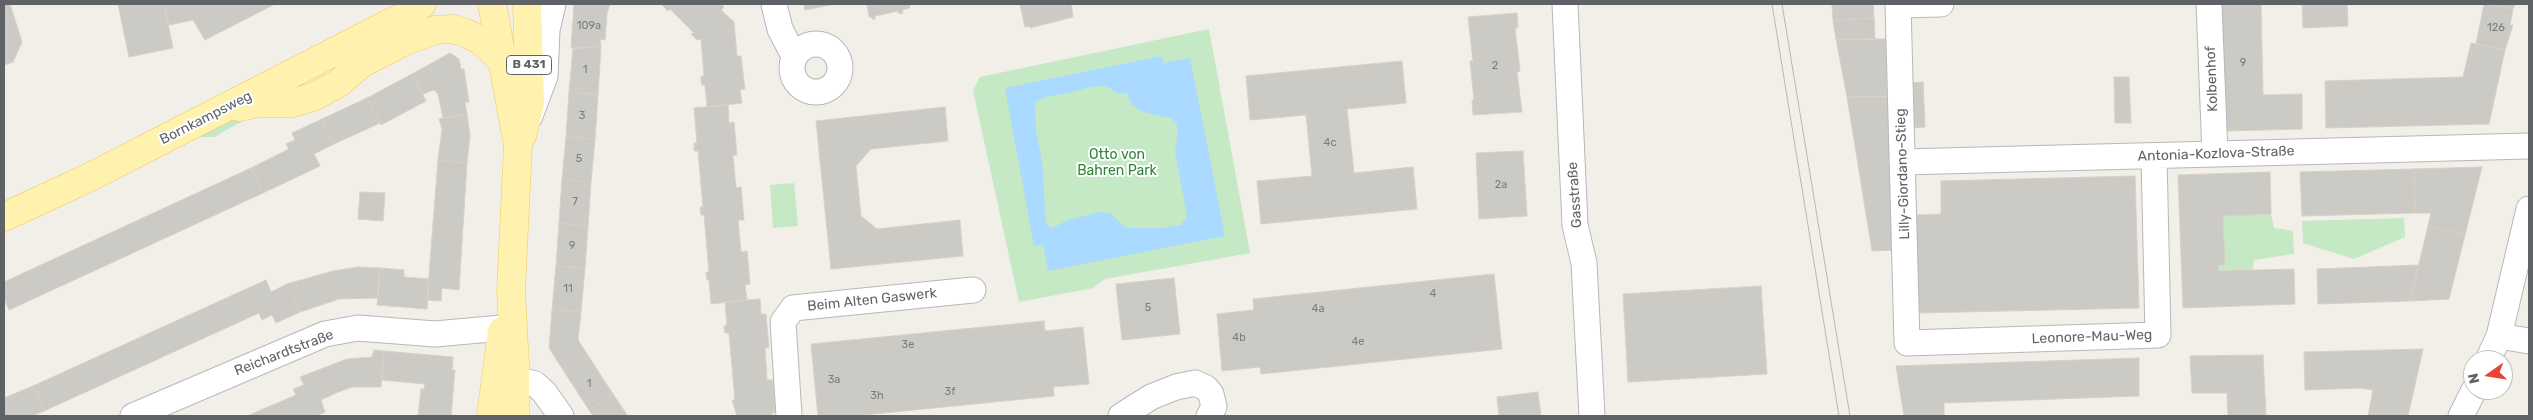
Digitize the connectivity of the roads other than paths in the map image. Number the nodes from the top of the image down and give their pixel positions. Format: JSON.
{"nodes":[{"id":1,"x":441,"y":4,"type":"edge"},
{"id":2,"x":492,"y":4,"type":"edge"},
{"id":3,"x":527,"y":4,"type":"edge"},
{"id":4,"x":553,"y":4,"type":"edge"},
{"id":5,"x":774,"y":4,"type":"edge"},
{"id":6,"x":1565,"y":4,"type":"edge"},
{"id":7,"x":1940,"y":4,"type":"edge"},
{"id":8,"x":1948,"y":4,"type":"edge"},
{"id":9,"x":2209,"y":4,"type":"edge"},
{"id":10,"x":1898,"y":5,"type":"edge"},
{"id":11,"x":414,"y":9,"type":"edge"},
{"id":12,"x":794,"y":56,"type":"dead end"},
{"id":13,"x":501,"y":59,"type":"junction"},
{"id":14,"x":362,"y":63,"type":"junction"},
{"id":15,"x":284,"y":78,"type":"junction"},
{"id":16,"x":212,"y":114,"type":"junction"},
{"id":17,"x":522,"y":135,"type":"junction"},
{"id":18,"x":2529,"y":146,"type":"edge"},
{"id":19,"x":2215,"y":154,"type":"junction"},
{"id":20,"x":2154,"y":156,"type":"junction"},
{"id":21,"x":1902,"y":162,"type":"junction"},
{"id":22,"x":2529,"y":209,"type":"edge"},
{"id":23,"x":4,"y":217,"type":"edge"},
{"id":24,"x":973,"y":290,"type":"dead end"},
{"id":25,"x":511,"y":291,"type":"junction"},
{"id":26,"x":502,"y":328,"type":"junction"},
{"id":27,"x":2499,"y":336,"type":"junction"},
{"id":28,"x":2529,"y":341,"type":"edge"},
{"id":29,"x":1907,"y":343,"type":"joint"},
{"id":30,"x":2493,"y":350,"type":"edge"},
{"id":31,"x":515,"y":379,"type":"junction"},
{"id":32,"x":2469,"y":400,"type":"edge"},
{"id":33,"x":492,"y":409,"type":"edge"},
{"id":34,"x":133,"y":416,"type":"edge"},
{"id":35,"x":515,"y":416,"type":"edge"},
{"id":36,"x":561,"y":416,"type":"edge"},
{"id":37,"x":789,"y":416,"type":"edge"},
{"id":38,"x":1121,"y":416,"type":"edge"},
{"id":39,"x":1210,"y":416,"type":"edge"},
{"id":40,"x":1592,"y":416,"type":"edge"},
{"id":41,"x":2461,"y":416,"type":"edge"}],
"edges":[{"from":1,"to":11,"type":"main road","name":"Bornkampsweg"},
{"from":2,"to":13,"type":"main road","number":"B 431"},
{"from":3,"to":17,"type":"main road","number":"B 431"},
{"from":4,"to":17,"type":"street"},
{"from":5,"to":12,"type":"street"},
{"from":6,"to":40,"type":"street","name":"Gasstraße"},
{"from":7,"to":8,"type":"street","name":"Lilly-Giordano-Stieg"},
{"from":7,"to":10,"type":"street","name":"Lilly-Giordano-Stieg"},
{"from":9,"to":19,"type":"street","name":"Kolbenhof"},
{"from":10,"to":21,"type":"street","name":"Lilly-Giordano-Stieg"},
{"from":11,"to":15,"type":"main road","name":"Bornkampsweg"},
{"from":13,"to":14,"type":"main road"},
{"from":13,"to":17,"type":"main road","number":"B 431"},
{"from":14,"to":15,"type":"main road"},
{"from":14,"to":16,"type":"main road"},
{"from":15,"to":16,"type":"main road","name":"Bornkampsweg"},
{"from":16,"to":23,"type":"main road","name":"Bornkampsweg"},
{"from":17,"to":25,"type":"main road","number":"B 431"},
{"from":18,"to":19,"type":"street","name":"Antonia-Kozlova-Straße"},
{"from":19,"to":20,"type":"street","name":"Antonia-Kozlova-Straße"},
{"from":20,"to":21,"type":"street","name":"Antonia-Kozlova-Straße"},
{"from":20,"to":29,"type":"street","name":"Leonore-Mau-Weg"},
{"from":21,"to":29,"type":"street","name":"Lilly-Giordano-Stieg"},
{"from":22,"to":27,"type":"street"},
{"from":24,"to":37,"type":"street","name":"Beim Alten Gaswerk"},
{"from":25,"to":26,"type":"main road","number":"B 431"},
{"from":25,"to":31,"type":"main road","number":"B 431"},
{"from":26,"to":33,"type":"main road","number":"B 431"},
{"from":26,"to":34,"type":"street","name":"Reichardtstraße"},
{"from":27,"to":28,"type":"street"},
{"from":27,"to":30,"type":"street"},
{"from":31,"to":33,"type":"street"},
{"from":31,"to":35,"type":"main road","number":"B 431"},
{"from":31,"to":36,"type":"street"},
{"from":32,"to":41,"type":"street"},
{"from":38,"to":39,"type":"street"}]}
